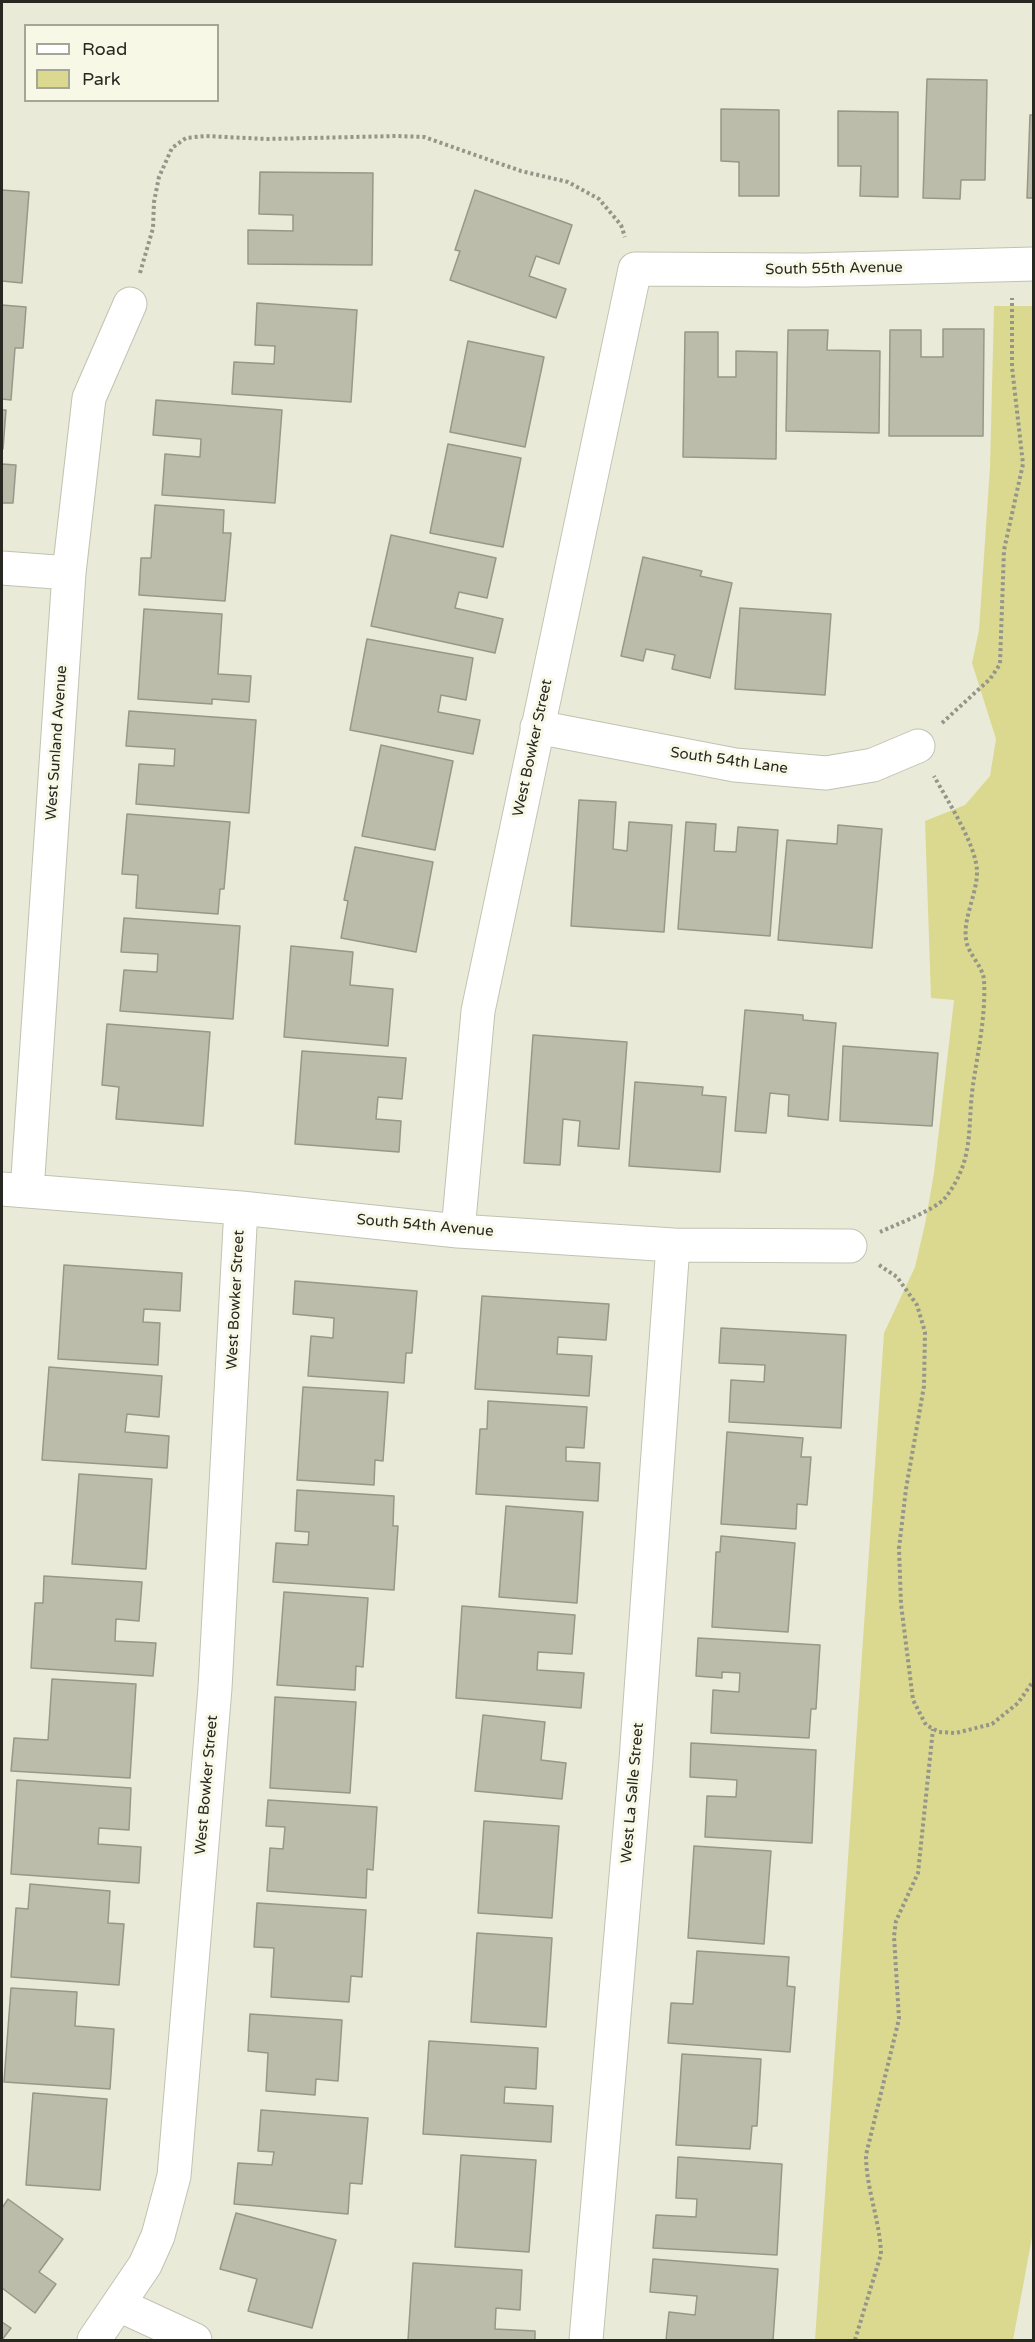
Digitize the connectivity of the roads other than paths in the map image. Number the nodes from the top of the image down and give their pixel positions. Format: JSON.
{"nodes":[{"id":1,"x":1023,"y":264,"type":"edge"},
{"id":2,"x":635,"y":269,"type":"joint"},
{"id":3,"x":130,"y":304,"type":"road end"},
{"id":4,"x":2,"y":568,"type":"edge"},
{"id":5,"x":69,"y":573,"type":"junction"},
{"id":6,"x":537,"y":727,"type":"junction"},
{"id":7,"x":918,"y":746,"type":"road end"},
{"id":8,"x":14,"y":1190,"type":"edge"},
{"id":9,"x":241,"y":1208,"type":"junction"},
{"id":10,"x":458,"y":1231,"type":"junction"},
{"id":11,"x":673,"y":1245,"type":"junction"},
{"id":12,"x":850,"y":1246,"type":"road end"},
{"id":13,"x":119,"y":2305,"type":"junction"},
{"id":14,"x":94,"y":2340,"type":"edge"},
{"id":15,"x":195,"y":2340,"type":"edge"},
{"id":16,"x":586,"y":2340,"type":"edge"}],
"edges":[{"from":1,"to":2,"type":"street","name":"South 55th Avenue"},
{"from":2,"to":6,"type":"street","name":"West Bowker Street"},
{"from":3,"to":5,"type":"street","name":"West Sunland Avenue"},
{"from":4,"to":5,"type":"street"},
{"from":5,"to":8,"type":"street","name":"West Sunland Avenue"},
{"from":6,"to":7,"type":"street","name":"South 54th Lane"},
{"from":6,"to":10,"type":"street","name":"West Bowker Street"},
{"from":8,"to":9,"type":"street","name":"South 54th Avenue"},
{"from":9,"to":10,"type":"street","name":"South 54th Avenue"},
{"from":9,"to":13,"type":"street","name":"West Bowker Street"},
{"from":10,"to":11,"type":"street","name":"South 54th Avenue"},
{"from":11,"to":12,"type":"street","name":"South 54th Avenue"},
{"from":11,"to":16,"type":"street","name":"West La Salle Street"},
{"from":13,"to":14,"type":"street","name":"West Bowker Street"},
{"from":13,"to":15,"type":"street"}]}
